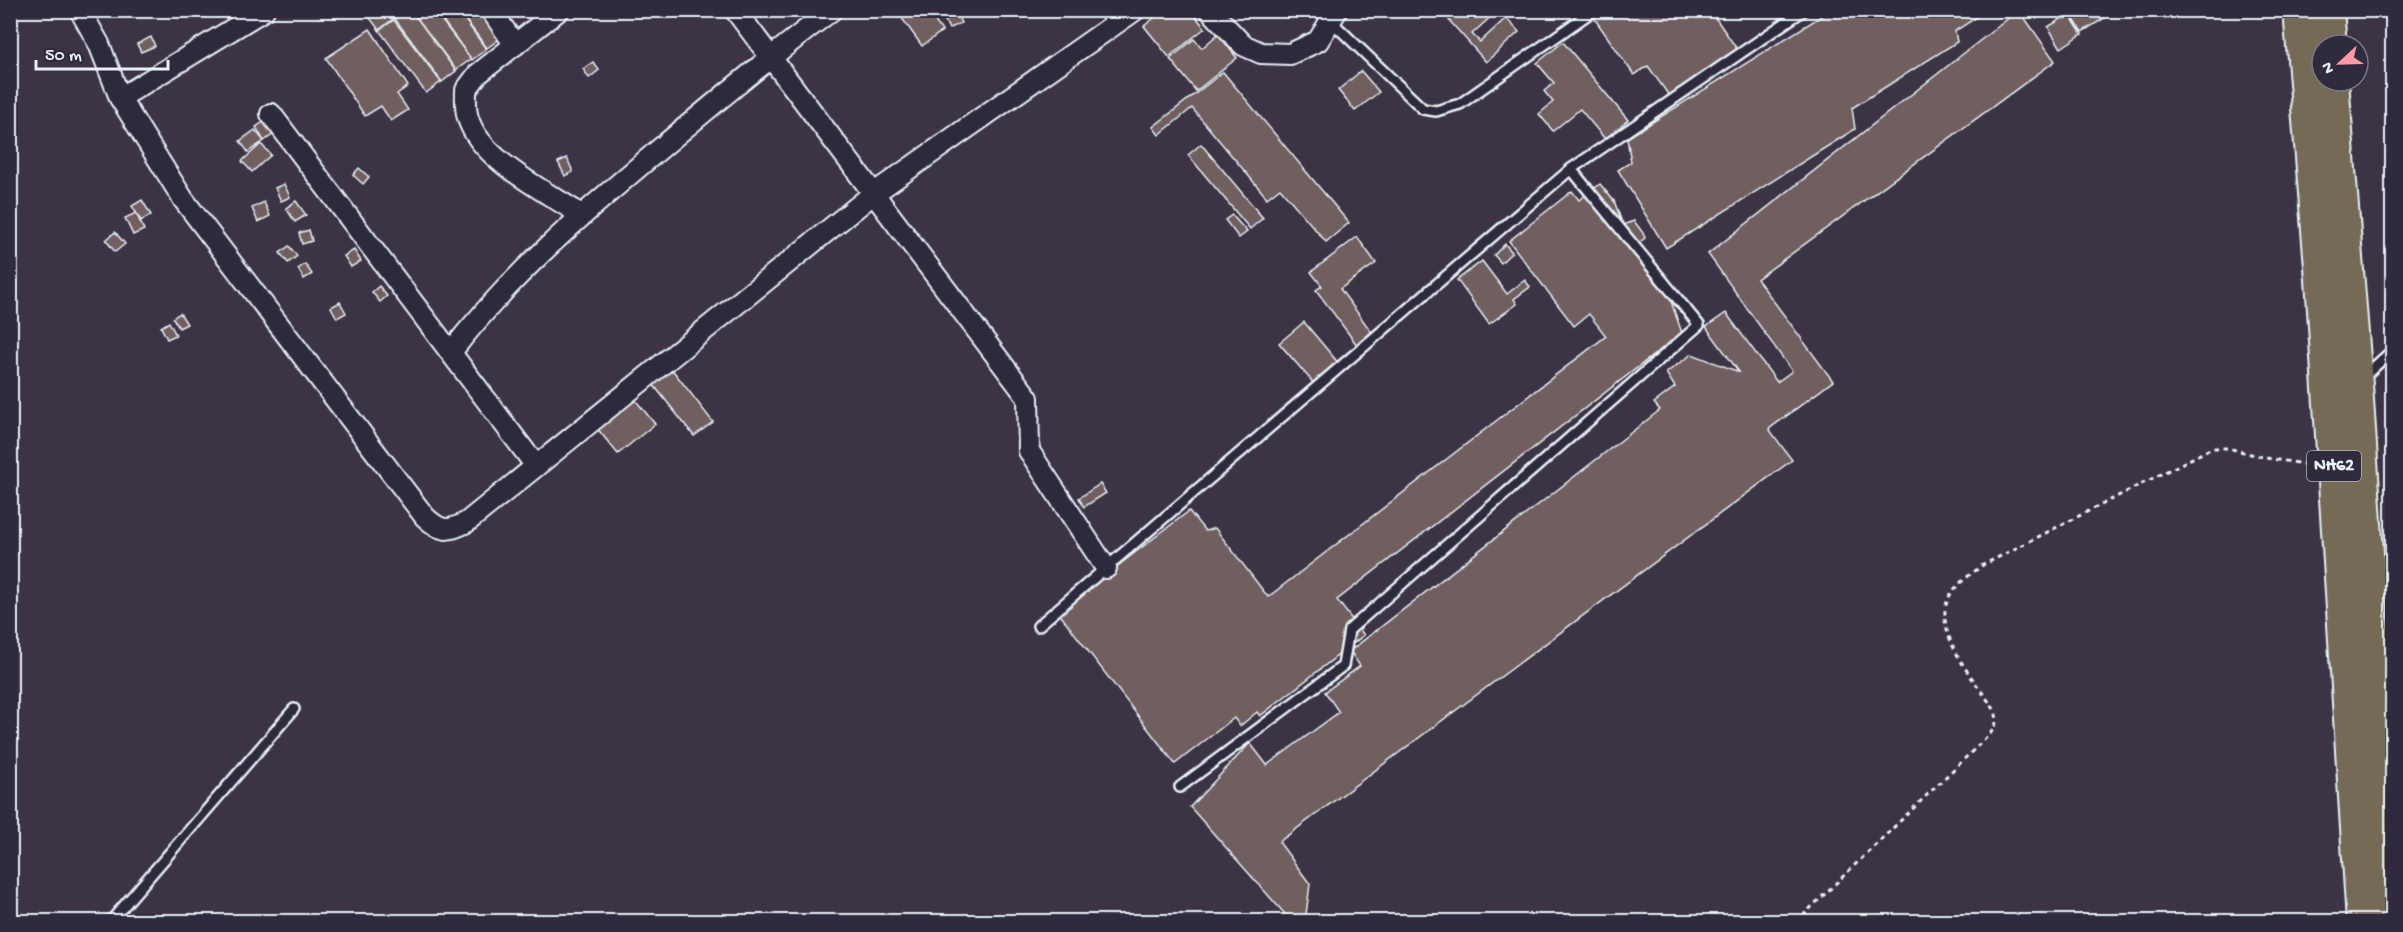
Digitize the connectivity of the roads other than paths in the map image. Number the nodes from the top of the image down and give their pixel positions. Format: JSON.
{"nodes":[{"id":1,"x":80,"y":10,"type":"edge"},
{"id":2,"x":264,"y":10,"type":"edge"},
{"id":3,"x":490,"y":10,"type":"edge"},
{"id":4,"x":559,"y":10,"type":"edge"},
{"id":5,"x":735,"y":10,"type":"edge"},
{"id":6,"x":832,"y":10,"type":"edge"},
{"id":7,"x":1135,"y":10,"type":"edge"},
{"id":8,"x":1210,"y":10,"type":"edge"},
{"id":9,"x":1594,"y":10,"type":"edge"},
{"id":10,"x":1804,"y":10,"type":"edge"},
{"id":11,"x":2300,"y":10,"type":"edge"},
{"id":12,"x":2327,"y":10,"type":"edge"},
{"id":13,"x":1334,"y":16,"type":"edge"},
{"id":14,"x":2329,"y":33,"type":"edge"},
{"id":15,"x":514,"y":45,"type":"junction"},
{"id":16,"x":770,"y":56,"type":"junction"},
{"id":17,"x":2333,"y":93,"type":"edge"},
{"id":18,"x":120,"y":98,"type":"junction"},
{"id":19,"x":271,"y":114,"type":"dead end"},
{"id":20,"x":1570,"y":169,"type":"junction"},
{"id":21,"x":873,"y":194,"type":"junction"},
{"id":22,"x":581,"y":215,"type":"junction"},
{"id":23,"x":2392,"y":351,"type":"edge"},
{"id":24,"x":451,"y":352,"type":"junction"},
{"id":25,"x":2356,"y":384,"type":"junction"},
{"id":26,"x":536,"y":466,"type":"junction"},
{"id":27,"x":1106,"y":568,"type":"junction"},
{"id":28,"x":1038,"y":626,"type":"dead end"},
{"id":29,"x":2383,"y":648,"type":"edge"},
{"id":30,"x":294,"y":709,"type":"dead end"},
{"id":31,"x":1180,"y":787,"type":"dead end"},
{"id":32,"x":2384,"y":915,"type":"edge"},
{"id":33,"x":110,"y":921,"type":"edge"}],
"edges":[{"from":1,"to":18,"type":"street"},
{"from":2,"to":18,"type":"street"},
{"from":3,"to":15,"type":"street"},
{"from":4,"to":15,"type":"street"},
{"from":5,"to":16,"type":"street"},
{"from":6,"to":16,"type":"street"},
{"from":7,"to":21,"type":"street"},
{"from":8,"to":13,"type":"street"},
{"from":9,"to":13,"type":"lane"},
{"from":10,"to":20,"type":"lane"},
{"from":11,"to":32,"type":"highway","number":"NH62"},
{"from":12,"to":14,"type":"highway"},
{"from":15,"to":22,"type":"street"},
{"from":16,"to":21,"type":"street"},
{"from":16,"to":22,"type":"street"},
{"from":17,"to":25,"type":"highway","number":"NH62"},
{"from":18,"to":26,"type":"street"},
{"from":19,"to":24,"type":"street"},
{"from":20,"to":27,"type":"lane"},
{"from":20,"to":31,"type":"lane"},
{"from":21,"to":26,"type":"street"},
{"from":21,"to":27,"type":"street"},
{"from":22,"to":24,"type":"street"},
{"from":23,"to":25,"type":"lane"},
{"from":24,"to":26,"type":"street"},
{"from":25,"to":29,"type":"highway","number":"NH62"},
{"from":27,"to":28,"type":"lane"},
{"from":29,"to":32,"type":"highway","number":"NH62"},
{"from":30,"to":33,"type":"lane"}]}
